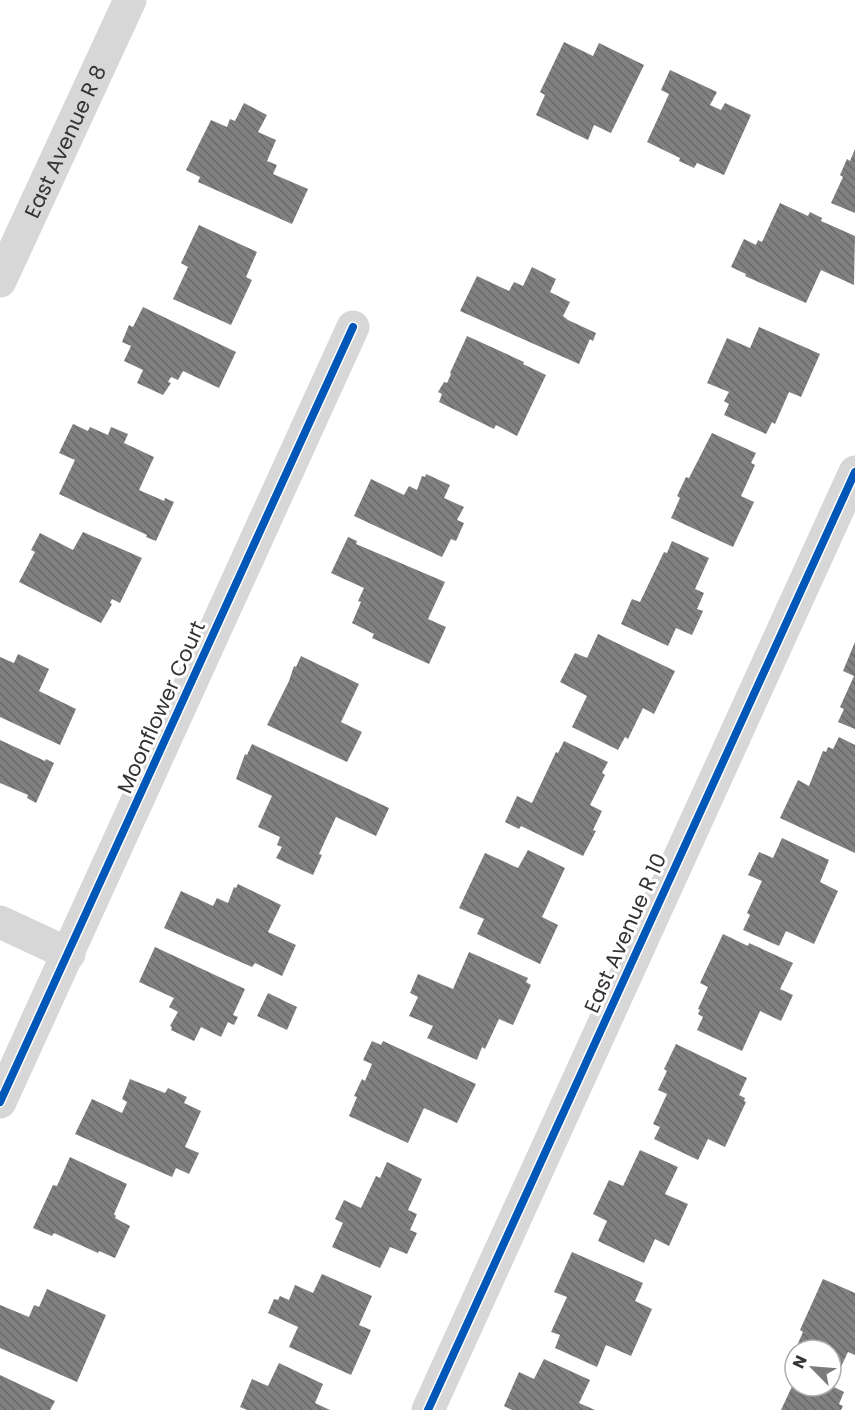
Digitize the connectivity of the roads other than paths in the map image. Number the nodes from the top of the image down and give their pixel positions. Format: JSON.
{"nodes":[{"id":1,"x":130,"y":0,"type":"edge"},
{"id":2,"x":0,"y":280,"type":"edge"},
{"id":3,"x":353,"y":327,"type":"dead end"},
{"id":4,"x":855,"y":472,"type":"edge"},
{"id":5,"x":0,"y":922,"type":"edge"},
{"id":6,"x":69,"y":954,"type":"junction"},
{"id":7,"x":0,"y":1102,"type":"edge"},
{"id":8,"x":428,"y":1410,"type":"edge"}],
"edges":[{"from":1,"to":2,"type":"street","name":"East Avenue R 8"},
{"from":3,"to":6,"type":"street","name":"Moonflower Court"},
{"from":4,"to":8,"type":"street","name":"East Avenue R 10"},
{"from":5,"to":6,"type":"street"},
{"from":6,"to":7,"type":"street","name":"Moonflower Court"}]}
